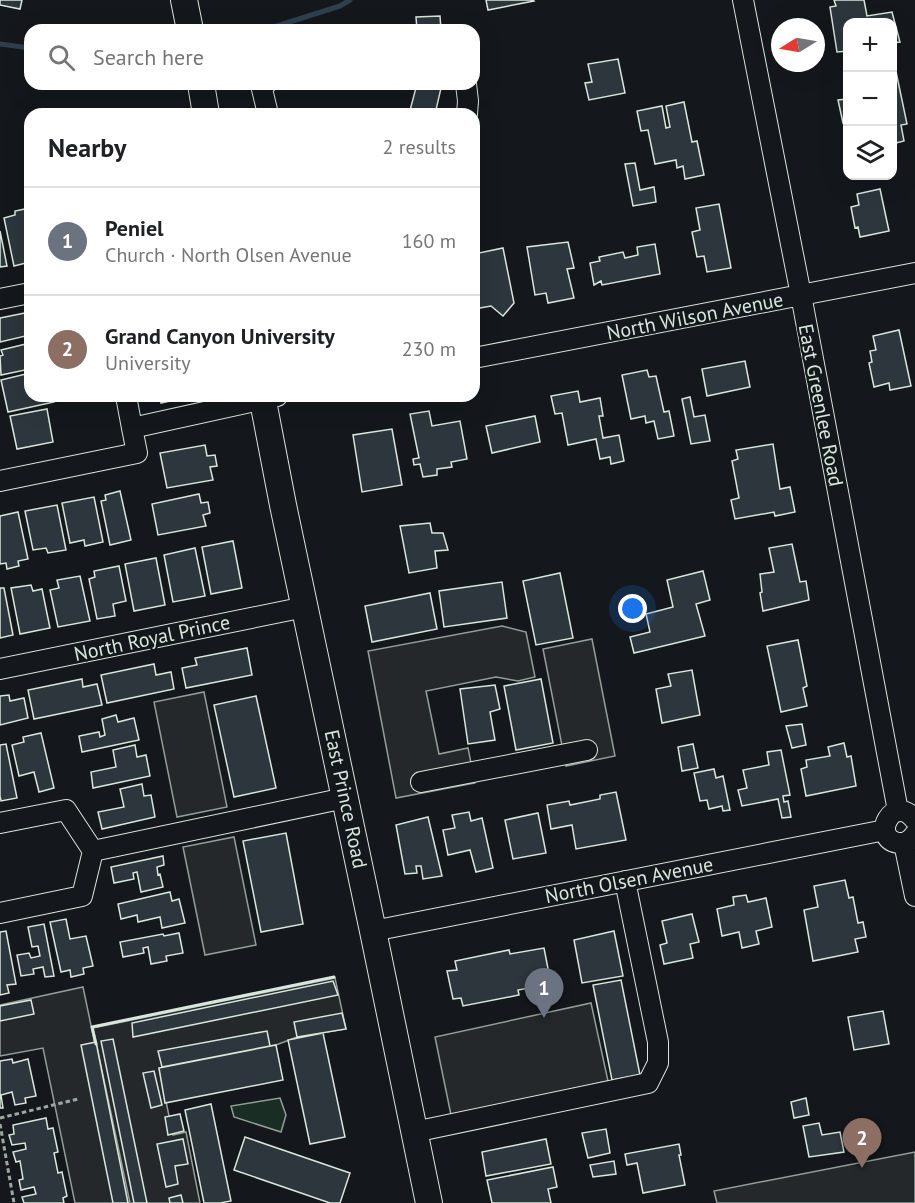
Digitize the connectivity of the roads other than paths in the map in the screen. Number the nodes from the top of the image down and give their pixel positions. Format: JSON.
{"nodes":[{"id":1,"x":184,"y":0,"type":"edge"},
{"id":2,"x":743,"y":0,"type":"edge"},
{"id":3,"x":189,"y":24,"type":"edge"},
{"id":4,"x":202,"y":90,"type":"edge"},
{"id":5,"x":262,"y":90,"type":"edge"},
{"id":6,"x":467,"y":90,"type":"edge"},
{"id":7,"x":205,"y":108,"type":"edge"},
{"id":8,"x":267,"y":108,"type":"edge"},
{"id":9,"x":467,"y":108,"type":"edge"},
{"id":10,"x":915,"y":273,"type":"edge"},
{"id":11,"x":24,"y":294,"type":"edge"},
{"id":12,"x":801,"y":295,"type":"junction"},
{"id":13,"x":0,"y":299,"type":"edge"},
{"id":14,"x":480,"y":357,"type":"edge"},
{"id":15,"x":127,"y":402,"type":"edge"},
{"id":16,"x":245,"y":402,"type":"edge"},
{"id":17,"x":268,"y":402,"type":"edge"},
{"id":18,"x":132,"y":428,"type":"junction"},
{"id":19,"x":0,"y":481,"type":"edge"},
{"id":20,"x":304,"y":607,"type":"junction"},
{"id":21,"x":0,"y":669,"type":"edge"},
{"id":22,"x":587,"y":750,"type":"dead end"},
{"id":23,"x":421,"y":782,"type":"dead end"},
{"id":24,"x":345,"y":798,"type":"junction"},
{"id":25,"x":907,"y":816,"type":"edge"},
{"id":26,"x":0,"y":823,"type":"edge"},
{"id":27,"x":885,"y":830,"type":"junction"},
{"id":28,"x":910,"y":838,"type":"edge"},
{"id":29,"x":93,"y":851,"type":"junction"},
{"id":30,"x":625,"y":881,"type":"junction"},
{"id":31,"x":915,"y":896,"type":"edge"},
{"id":32,"x":0,"y":913,"type":"edge"},
{"id":33,"x":374,"y":931,"type":"junction"},
{"id":34,"x":414,"y":1132,"type":"junction"},
{"id":35,"x":429,"y":1203,"type":"edge"}],
"edges":[{"from":1,"to":3,"type":"main road"},
{"from":2,"to":12,"type":"street","name":"East Greenlee Road"},
{"from":4,"to":7,"type":"main road"},
{"from":5,"to":8,"type":"street"},
{"from":6,"to":9,"type":"street"},
{"from":10,"to":12,"type":"street","name":"North Wilson Avenue"},
{"from":11,"to":13,"type":"street"},
{"from":12,"to":14,"type":"street","name":"North Wilson Avenue"},
{"from":12,"to":25,"type":"street","name":"East Greenlee Road"},
{"from":15,"to":18,"type":"street"},
{"from":16,"to":18,"type":"street"},
{"from":17,"to":20,"type":"main road","name":"East Prince Road"},
{"from":18,"to":19,"type":"street"},
{"from":20,"to":21,"type":"street","name":"North Royal Prince"},
{"from":20,"to":24,"type":"main road","name":"East Prince Road"},
{"from":22,"to":23,"type":"street"},
{"from":24,"to":29,"type":"street"},
{"from":24,"to":33,"type":"main road","name":"East Prince Road"},
{"from":25,"to":27,"type":"street"},
{"from":26,"to":29,"type":"street"},
{"from":27,"to":28,"type":"street"},
{"from":27,"to":30,"type":"street","name":"North Olsen Avenue"},
{"from":28,"to":31,"type":"street"},
{"from":29,"to":32,"type":"street"},
{"from":30,"to":33,"type":"street","name":"North Olsen Avenue"},
{"from":30,"to":34,"type":"street"},
{"from":33,"to":34,"type":"main road","name":"East Prince Road"},
{"from":34,"to":35,"type":"main road","name":"East Prince Road"}]}
